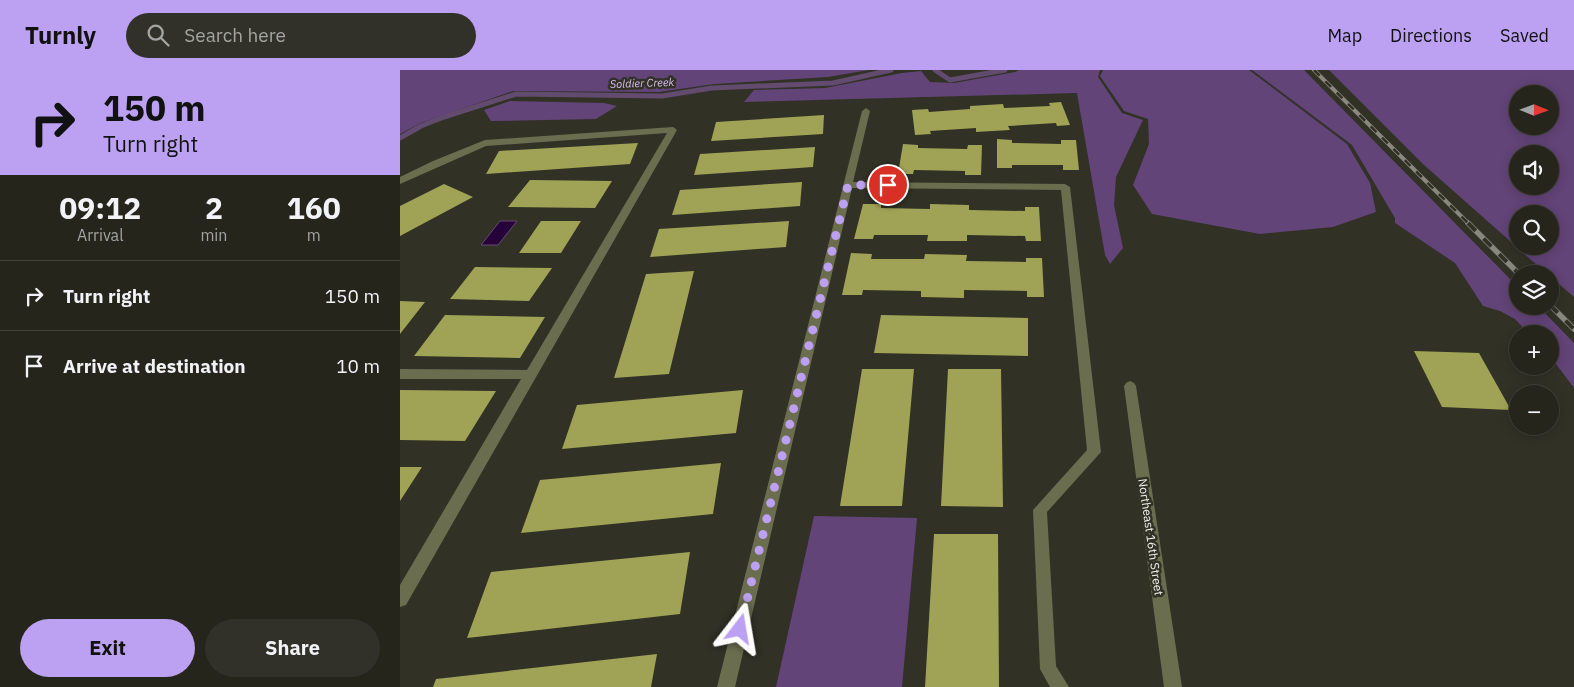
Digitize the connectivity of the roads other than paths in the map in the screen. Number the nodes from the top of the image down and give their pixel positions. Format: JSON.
{"nodes":[{"id":1,"x":866,"y":111,"type":"dead end"},
{"id":2,"x":400,"y":181,"type":"edge"},
{"id":3,"x":848,"y":185,"type":"junction"},
{"id":4,"x":400,"y":374,"type":"edge"},
{"id":5,"x":531,"y":375,"type":"junction"},
{"id":6,"x":1130,"y":386,"type":"dead end"},
{"id":7,"x":400,"y":600,"type":"edge"},
{"id":8,"x":726,"y":687,"type":"edge"},
{"id":9,"x":1060,"y":687,"type":"edge"},
{"id":10,"x":1172,"y":687,"type":"edge"}],
"edges":[{"from":1,"to":3,"type":"street"},
{"from":2,"to":5,"type":"street"},
{"from":3,"to":8,"type":"street"},
{"from":3,"to":9,"type":"street"},
{"from":4,"to":5,"type":"street"},
{"from":5,"to":7,"type":"street"},
{"from":6,"to":10,"type":"street","name":"Northeast 16th Street"}]}
